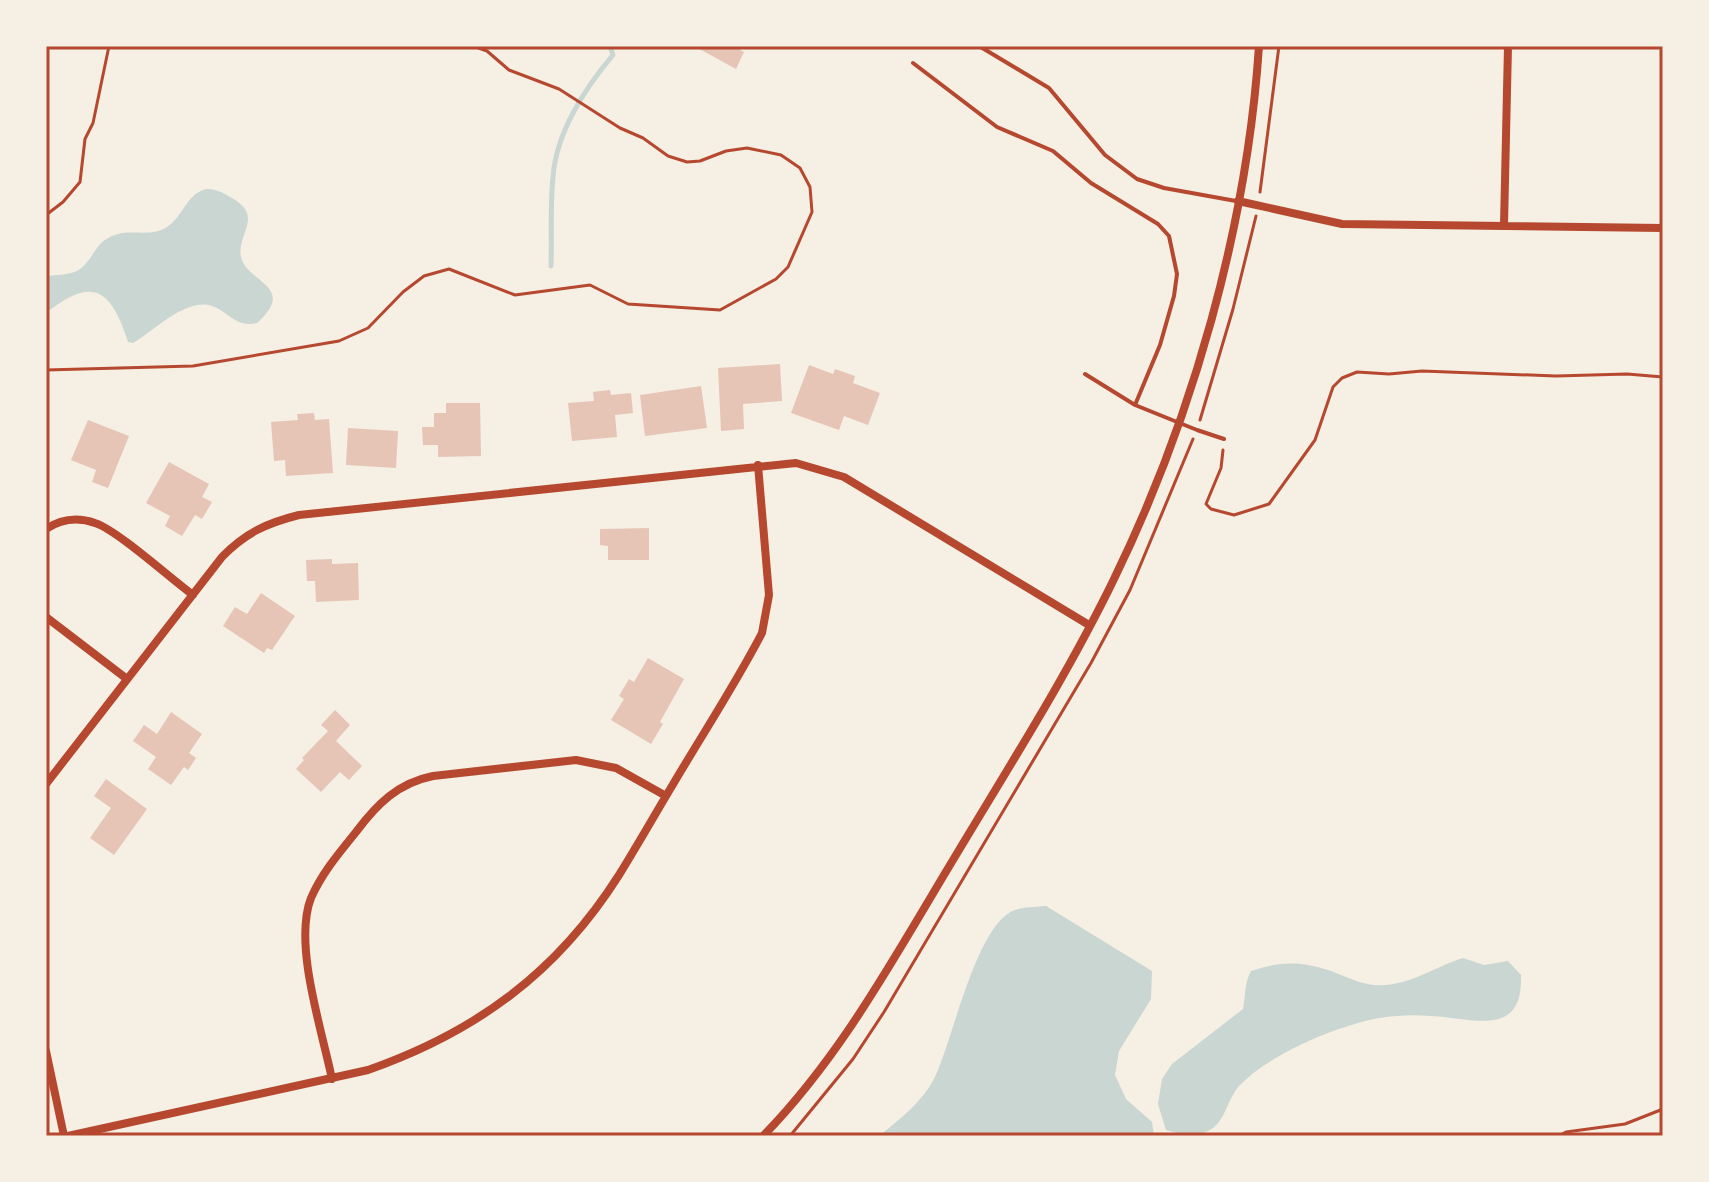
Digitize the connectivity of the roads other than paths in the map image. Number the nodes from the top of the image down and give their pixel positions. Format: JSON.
{"nodes":[{"id":1,"x":979,"y":46,"type":"edge"},
{"id":2,"x":1259,"y":46,"type":"edge"},
{"id":3,"x":1508,"y":46,"type":"edge"},
{"id":4,"x":913,"y":63,"type":"dead end"},
{"id":5,"x":1238,"y":201,"type":"junction"},
{"id":6,"x":1504,"y":225,"type":"junction"},
{"id":7,"x":1663,"y":228,"type":"edge"},
{"id":8,"x":1085,"y":374,"type":"dead end"},
{"id":9,"x":1135,"y":405,"type":"junction"},
{"id":10,"x":1178,"y":422,"type":"junction"},
{"id":11,"x":1224,"y":439,"type":"road end"},
{"id":12,"x":758,"y":465,"type":"junction"},
{"id":13,"x":46,"y":529,"type":"edge"},
{"id":14,"x":193,"y":595,"type":"junction"},
{"id":15,"x":46,"y":617,"type":"edge"},
{"id":16,"x":1089,"y":625,"type":"junction"},
{"id":17,"x":127,"y":679,"type":"junction"},
{"id":18,"x":46,"y":784,"type":"edge"},
{"id":19,"x":666,"y":796,"type":"junction"},
{"id":20,"x":46,"y":1051,"type":"edge"},
{"id":21,"x":332,"y":1079,"type":"junction"},
{"id":22,"x":66,"y":1136,"type":"edge"},
{"id":23,"x":763,"y":1136,"type":"edge"}],
"edges":[{"from":1,"to":5,"type":"lane"},
{"from":2,"to":5,"type":"street"},
{"from":3,"to":6,"type":"street"},
{"from":4,"to":9,"type":"lane"},
{"from":5,"to":6,"type":"street"},
{"from":5,"to":10,"type":"street"},
{"from":6,"to":7,"type":"street"},
{"from":8,"to":9,"type":"lane"},
{"from":9,"to":10,"type":"lane"},
{"from":10,"to":11,"type":"lane"},
{"from":10,"to":16,"type":"street"},
{"from":12,"to":14,"type":"street"},
{"from":12,"to":16,"type":"street"},
{"from":12,"to":19,"type":"street"},
{"from":13,"to":14,"type":"street"},
{"from":14,"to":17,"type":"street"},
{"from":15,"to":17,"type":"street"},
{"from":16,"to":23,"type":"street"},
{"from":17,"to":18,"type":"street"},
{"from":19,"to":21,"type":"street"},
{"from":19,"to":21,"type":"street"},
{"from":20,"to":22,"type":"street"},
{"from":21,"to":22,"type":"street"}]}
